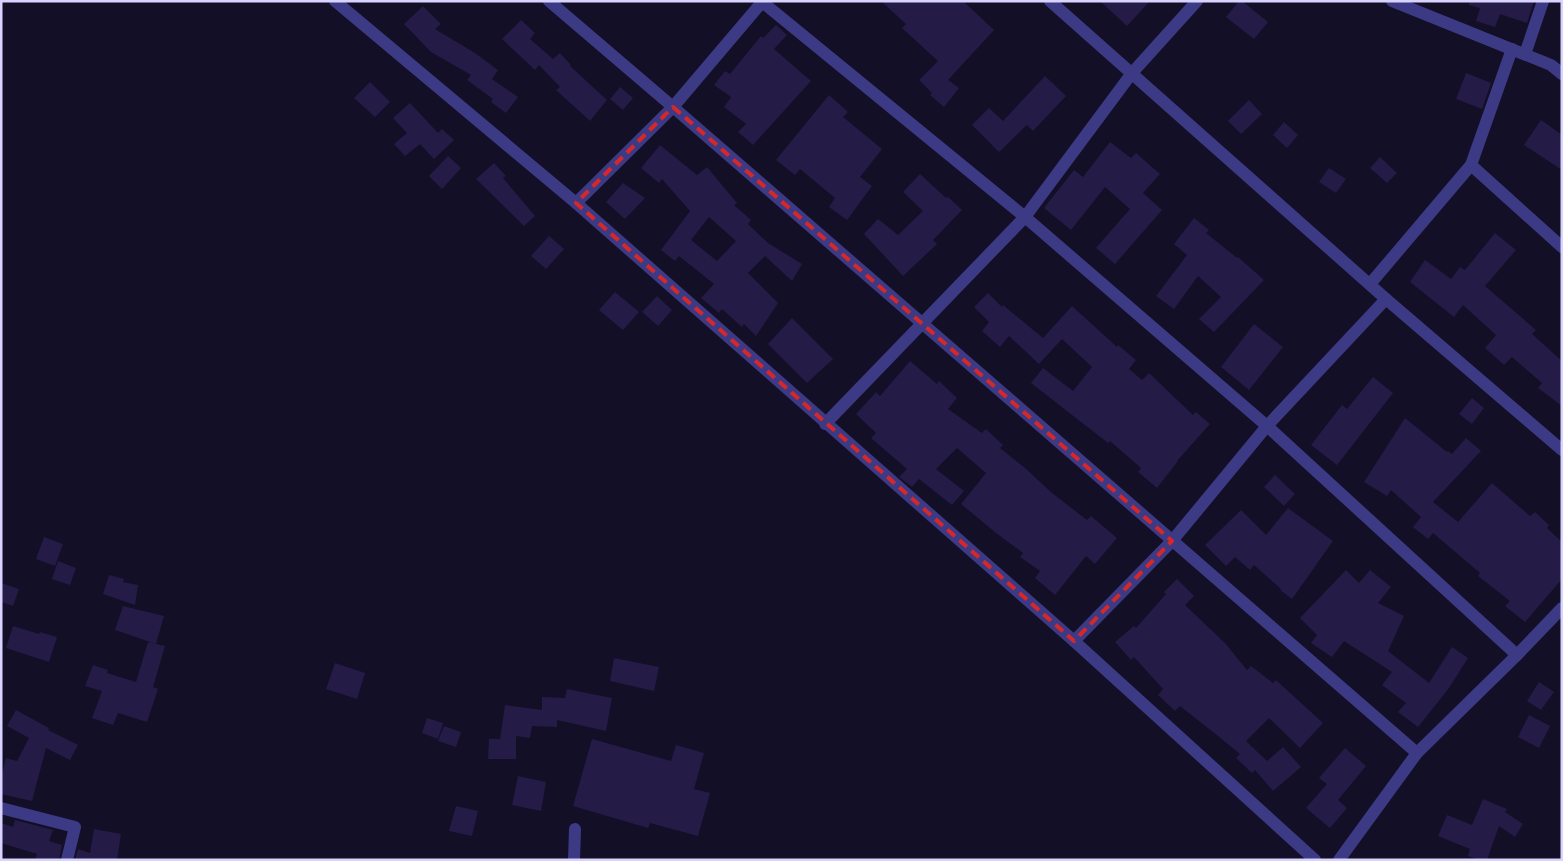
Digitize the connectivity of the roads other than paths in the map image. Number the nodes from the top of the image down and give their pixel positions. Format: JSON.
{"nodes":[{"id":1,"x":334,"y":1,"type":"edge"},
{"id":2,"x":549,"y":1,"type":"edge"},
{"id":3,"x":1050,"y":1,"type":"edge"},
{"id":4,"x":1197,"y":1,"type":"edge"},
{"id":5,"x":1392,"y":1,"type":"edge"},
{"id":6,"x":1543,"y":1,"type":"edge"},
{"id":7,"x":762,"y":2,"type":"edge"},
{"id":8,"x":1512,"y":49,"type":"junction"},
{"id":9,"x":1525,"y":54,"type":"junction"},
{"id":10,"x":1132,"y":73,"type":"junction"},
{"id":11,"x":1562,"y":74,"type":"edge"},
{"id":12,"x":673,"y":107,"type":"junction"},
{"id":13,"x":1471,"y":165,"type":"junction"},
{"id":14,"x":576,"y":204,"type":"junction"},
{"id":15,"x":1025,"y":216,"type":"junction"},
{"id":16,"x":1562,"y":247,"type":"edge"},
{"id":17,"x":1370,"y":284,"type":"junction"},
{"id":18,"x":1386,"y":299,"type":"junction"},
{"id":19,"x":923,"y":324,"type":"junction"},
{"id":20,"x":825,"y":424,"type":"junction"},
{"id":21,"x":1267,"y":426,"type":"junction"},
{"id":22,"x":1562,"y":450,"type":"edge"},
{"id":23,"x":1172,"y":540,"type":"junction"},
{"id":24,"x":1562,"y":608,"type":"edge"},
{"id":25,"x":1074,"y":642,"type":"junction"},
{"id":26,"x":1517,"y":655,"type":"junction"},
{"id":27,"x":1417,"y":753,"type":"junction"},
{"id":28,"x":1,"y":808,"type":"edge"},
{"id":29,"x":575,"y":829,"type":"dead end"},
{"id":30,"x":66,"y":860,"type":"edge"},
{"id":31,"x":574,"y":860,"type":"edge"},
{"id":32,"x":1315,"y":860,"type":"edge"},
{"id":33,"x":1339,"y":860,"type":"edge"}],
"edges":[{"from":1,"to":14,"type":"street"},
{"from":2,"to":12,"type":"street"},
{"from":3,"to":10,"type":"street"},
{"from":4,"to":10,"type":"street"},
{"from":5,"to":8,"type":"street"},
{"from":6,"to":9,"type":"street"},
{"from":7,"to":12,"type":"street"},
{"from":7,"to":15,"type":"street"},
{"from":8,"to":9,"type":"street"},
{"from":8,"to":13,"type":"street"},
{"from":9,"to":11,"type":"street"},
{"from":10,"to":15,"type":"street"},
{"from":10,"to":17,"type":"street"},
{"from":12,"to":14,"type":"street"},
{"from":12,"to":19,"type":"street"},
{"from":13,"to":16,"type":"street"},
{"from":13,"to":17,"type":"street"},
{"from":14,"to":20,"type":"street"},
{"from":15,"to":19,"type":"street"},
{"from":15,"to":21,"type":"street"},
{"from":17,"to":18,"type":"street"},
{"from":18,"to":21,"type":"street"},
{"from":18,"to":22,"type":"street"},
{"from":19,"to":20,"type":"street"},
{"from":19,"to":23,"type":"street"},
{"from":20,"to":25,"type":"street"},
{"from":21,"to":23,"type":"street"},
{"from":21,"to":26,"type":"street"},
{"from":23,"to":25,"type":"street"},
{"from":23,"to":27,"type":"street"},
{"from":24,"to":26,"type":"street"},
{"from":25,"to":32,"type":"street"},
{"from":26,"to":27,"type":"street"},
{"from":27,"to":33,"type":"street"},
{"from":28,"to":30,"type":"street"},
{"from":29,"to":31,"type":"street"}]}
